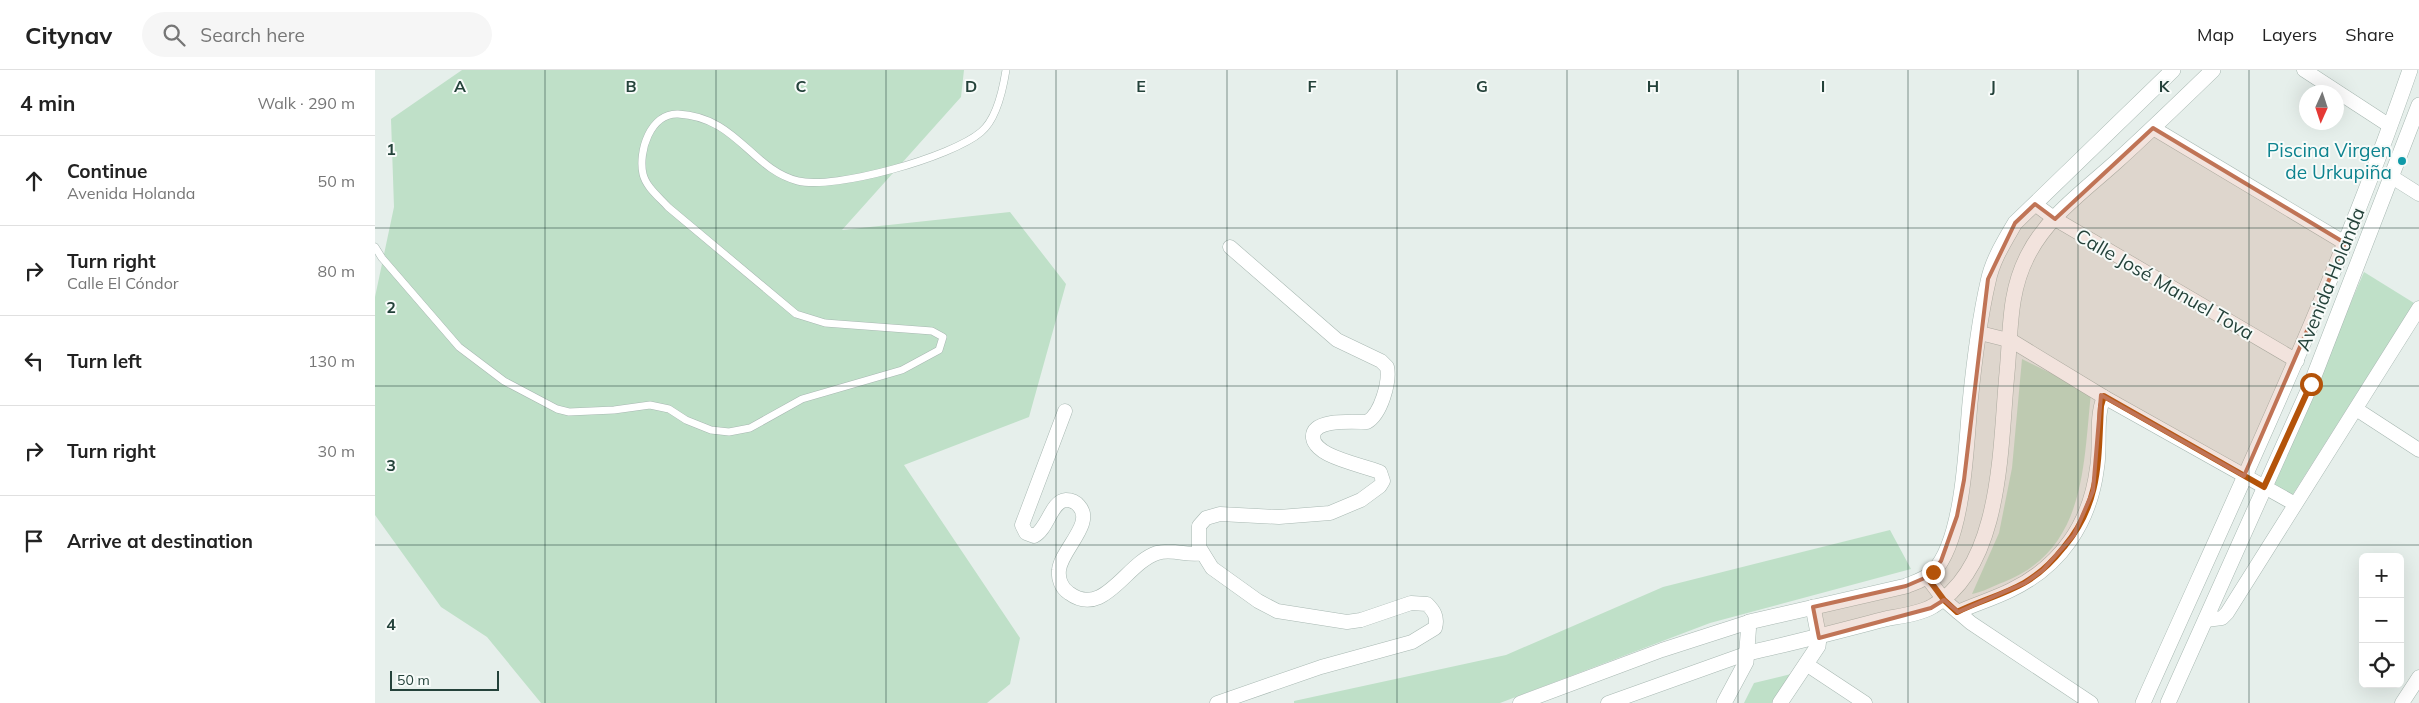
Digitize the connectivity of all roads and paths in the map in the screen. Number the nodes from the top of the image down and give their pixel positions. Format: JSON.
{"nodes":[{"id":1,"x":1006,"y":70,"type":"edge"},
{"id":2,"x":2173,"y":70,"type":"edge"},
{"id":3,"x":2213,"y":70,"type":"edge"},
{"id":4,"x":2304,"y":70,"type":"edge"},
{"id":5,"x":2410,"y":70,"type":"edge"},
{"id":6,"x":2419,"y":106,"type":"edge"},
{"id":7,"x":2390,"y":126,"type":"junction"},
{"id":8,"x":2153,"y":128,"type":"junction"},
{"id":9,"x":2392,"y":177,"type":"junction"},
{"id":10,"x":2419,"y":194,"type":"edge"},
{"id":11,"x":2035,"y":204,"type":"junction"},
{"id":12,"x":2055,"y":219,"type":"junction"},
{"id":13,"x":2345,"y":243,"type":"junction"},
{"id":14,"x":375,"y":247,"type":"edge"},
{"id":15,"x":1230,"y":247,"type":"dead end"},
{"id":16,"x":379,"y":258,"type":"edge"},
{"id":17,"x":2419,"y":308,"type":"edge"},
{"id":18,"x":1980,"y":333,"type":"junction"},
{"id":19,"x":2009,"y":340,"type":"junction"},
{"id":20,"x":2297,"y":361,"type":"junction"},
{"id":21,"x":2104,"y":396,"type":"junction"},
{"id":22,"x":2356,"y":409,"type":"junction"},
{"id":23,"x":1065,"y":410,"type":"dead end"},
{"id":24,"x":2419,"y":450,"type":"edge"},
{"id":25,"x":2244,"y":476,"type":"junction"},
{"id":26,"x":2264,"y":487,"type":"junction"},
{"id":27,"x":2295,"y":504,"type":"junction"},
{"id":28,"x":1202,"y":553,"type":"junction"},
{"id":29,"x":1927,"y":577,"type":"junction"},
{"id":30,"x":1944,"y":600,"type":"junction"},
{"id":31,"x":1813,"y":608,"type":"junction"},
{"id":32,"x":1957,"y":612,"type":"junction"},
{"id":33,"x":2206,"y":620,"type":"junction"},
{"id":34,"x":1749,"y":622,"type":"junction"},
{"id":35,"x":1819,"y":638,"type":"junction"},
{"id":36,"x":1748,"y":653,"type":"junction"},
{"id":37,"x":1806,"y":664,"type":"junction"},
{"id":38,"x":2419,"y":677,"type":"edge"},
{"id":39,"x":1217,"y":703,"type":"edge"},
{"id":40,"x":1520,"y":703,"type":"edge"},
{"id":41,"x":1608,"y":703,"type":"edge"},
{"id":42,"x":1724,"y":703,"type":"edge"},
{"id":43,"x":1780,"y":703,"type":"edge"},
{"id":44,"x":1865,"y":703,"type":"edge"},
{"id":45,"x":2091,"y":703,"type":"edge"},
{"id":46,"x":2143,"y":703,"type":"edge"},
{"id":47,"x":2168,"y":703,"type":"edge"},
{"id":48,"x":2402,"y":703,"type":"edge"}],
"edges":[{"from":1,"to":16,"type":"lane"},
{"from":2,"to":11,"type":"street"},
{"from":3,"to":8,"type":"street"},
{"from":4,"to":7,"type":"street"},
{"from":5,"to":7,"type":"street","name":"Avenida Holanda"},
{"from":6,"to":9,"type":"street","name":"Avenida Holanda"},
{"from":7,"to":13,"type":"street","name":"Avenida Holanda"},
{"from":8,"to":12,"type":"street"},
{"from":8,"to":13,"type":"street"},
{"from":9,"to":10,"type":"street"},
{"from":9,"to":26,"type":"street","name":"Avenida Holanda"},
{"from":11,"to":12,"type":"street","name":"Calle José Manuel Tova"},
{"from":11,"to":18,"type":"street"},
{"from":12,"to":19,"type":"street"},
{"from":12,"to":20,"type":"street","name":"Calle José Manuel Tova"},
{"from":13,"to":20,"type":"street","name":"Avenida Holanda"},
{"from":14,"to":16,"type":"lane"},
{"from":15,"to":28,"type":"street"},
{"from":17,"to":22,"type":"street"},
{"from":18,"to":19,"type":"street"},
{"from":18,"to":29,"type":"street"},
{"from":19,"to":21,"type":"street"},
{"from":19,"to":30,"type":"street"},
{"from":20,"to":25,"type":"street","name":"Avenida Holanda"},
{"from":21,"to":25,"type":"street"},
{"from":21,"to":32,"type":"street"},
{"from":22,"to":24,"type":"street"},
{"from":22,"to":27,"type":"street"},
{"from":23,"to":28,"type":"street"},
{"from":25,"to":26,"type":"street"},
{"from":25,"to":46,"type":"street","name":"Avenida Holanda"},
{"from":26,"to":27,"type":"street"},
{"from":26,"to":33,"type":"street","name":"Avenida Holanda"},
{"from":27,"to":33,"type":"street"},
{"from":28,"to":39,"type":"street"},
{"from":29,"to":30,"type":"street"},
{"from":29,"to":31,"type":"street"},
{"from":30,"to":32,"type":"street"},
{"from":30,"to":35,"type":"street"},
{"from":31,"to":34,"type":"street"},
{"from":31,"to":35,"type":"street"},
{"from":32,"to":45,"type":"street"},
{"from":33,"to":47,"type":"street","name":"Avenida Holanda"},
{"from":34,"to":36,"type":"street"},
{"from":34,"to":40,"type":"street"},
{"from":35,"to":36,"type":"street"},
{"from":35,"to":37,"type":"street"},
{"from":36,"to":41,"type":"street"},
{"from":36,"to":42,"type":"street"},
{"from":37,"to":43,"type":"street"},
{"from":37,"to":44,"type":"street"},
{"from":38,"to":48,"type":"street"}]}
